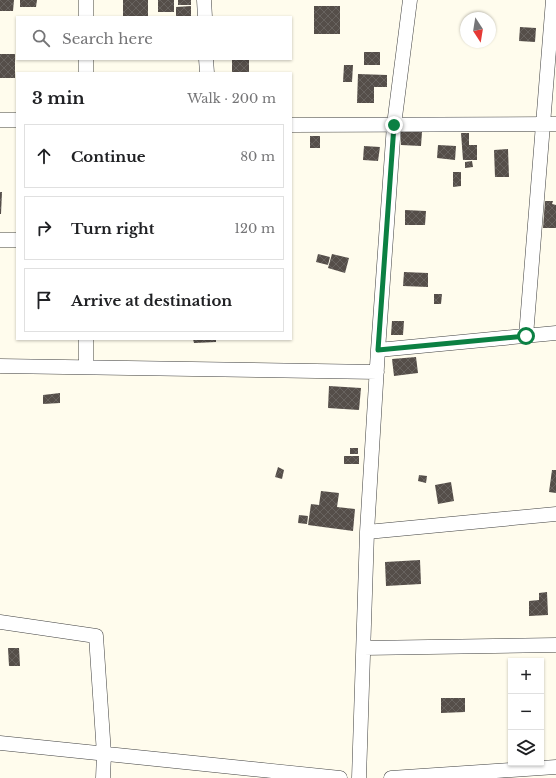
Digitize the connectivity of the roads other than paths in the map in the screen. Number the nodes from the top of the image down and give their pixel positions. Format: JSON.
{"nodes":[{"id":1,"x":86,"y":0,"type":"edge"},
{"id":2,"x":204,"y":0,"type":"edge"},
{"id":3,"x":410,"y":0,"type":"edge"},
{"id":4,"x":553,"y":0,"type":"edge"},
{"id":5,"x":86,"y":16,"type":"edge"},
{"id":6,"x":205,"y":16,"type":"edge"},
{"id":7,"x":86,"y":60,"type":"edge"},
{"id":8,"x":206,"y":60,"type":"edge"},
{"id":9,"x":86,"y":72,"type":"edge"},
{"id":10,"x":207,"y":72,"type":"edge"},
{"id":11,"x":0,"y":120,"type":"edge"},
{"id":12,"x":16,"y":120,"type":"edge"},
{"id":13,"x":542,"y":124,"type":"junction"},
{"id":14,"x":556,"y":124,"type":"edge"},
{"id":15,"x":292,"y":125,"type":"edge"},
{"id":16,"x":394,"y":125,"type":"junction"},
{"id":17,"x":0,"y":240,"type":"edge"},
{"id":18,"x":16,"y":240,"type":"edge"},
{"id":19,"x":556,"y":333,"type":"edge"},
{"id":20,"x":526,"y":336,"type":"junction"},
{"id":21,"x":86,"y":340,"type":"edge"},
{"id":22,"x":378,"y":350,"type":"junction"},
{"id":23,"x":0,"y":366,"type":"edge"},
{"id":24,"x":86,"y":367,"type":"junction"},
{"id":25,"x":377,"y":372,"type":"junction"},
{"id":26,"x":556,"y":514,"type":"edge"},
{"id":27,"x":367,"y":532,"type":"junction"},
{"id":28,"x":0,"y":622,"type":"edge"},
{"id":29,"x":556,"y":645,"type":"edge"},
{"id":30,"x":364,"y":648,"type":"junction"},
{"id":31,"x":0,"y":743,"type":"edge"},
{"id":32,"x":104,"y":754,"type":"junction"},
{"id":33,"x":556,"y":768,"type":"edge"},
{"id":34,"x":103,"y":778,"type":"edge"},
{"id":35,"x":340,"y":778,"type":"edge"},
{"id":36,"x":360,"y":778,"type":"edge"},
{"id":37,"x":391,"y":778,"type":"edge"}],
"edges":[{"from":1,"to":5,"type":"street"},
{"from":2,"to":6,"type":"street"},
{"from":3,"to":16,"type":"street"},
{"from":4,"to":13,"type":"street"},
{"from":7,"to":9,"type":"street"},
{"from":8,"to":10,"type":"street"},
{"from":11,"to":12,"type":"street"},
{"from":13,"to":14,"type":"street"},
{"from":13,"to":16,"type":"street"},
{"from":13,"to":20,"type":"street"},
{"from":15,"to":16,"type":"street"},
{"from":16,"to":22,"type":"street"},
{"from":17,"to":18,"type":"street"},
{"from":19,"to":20,"type":"street"},
{"from":20,"to":22,"type":"street"},
{"from":21,"to":24,"type":"street"},
{"from":22,"to":25,"type":"street"},
{"from":23,"to":24,"type":"street"},
{"from":24,"to":25,"type":"street"},
{"from":25,"to":27,"type":"street"},
{"from":26,"to":27,"type":"street"},
{"from":27,"to":30,"type":"street"},
{"from":28,"to":32,"type":"street"},
{"from":29,"to":30,"type":"street"},
{"from":30,"to":36,"type":"street"},
{"from":31,"to":32,"type":"street"},
{"from":32,"to":34,"type":"street"},
{"from":32,"to":35,"type":"street"},
{"from":33,"to":37,"type":"street"}]}
